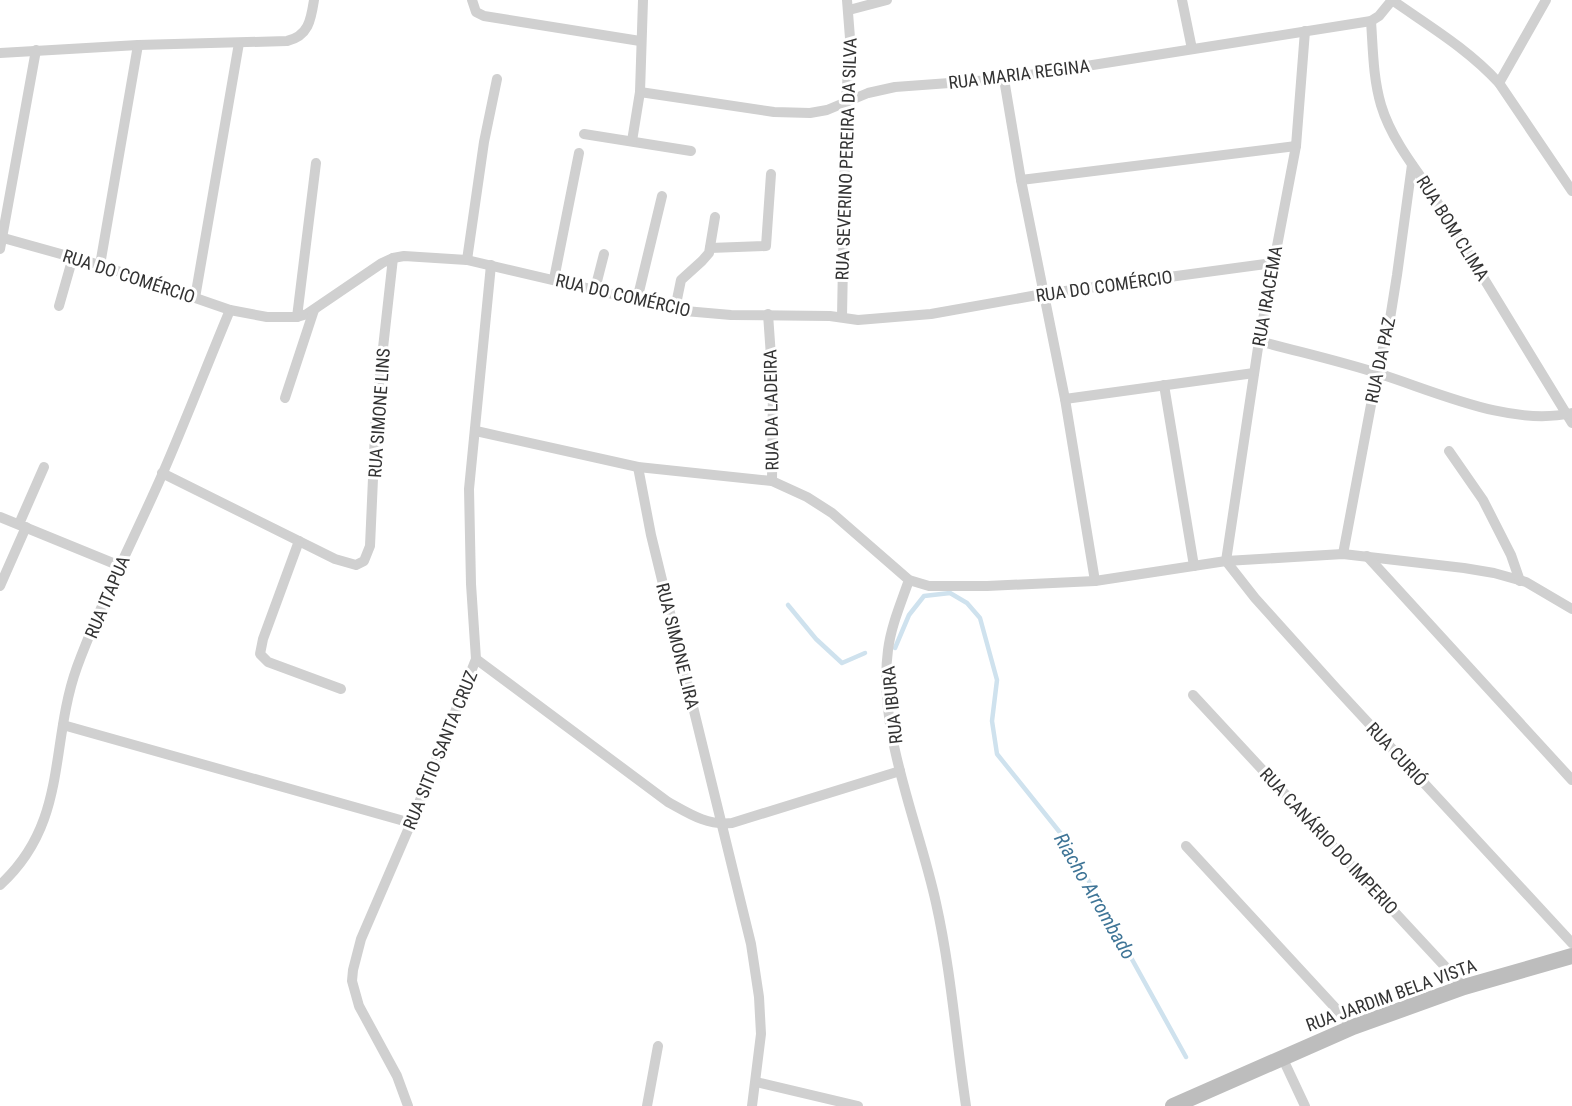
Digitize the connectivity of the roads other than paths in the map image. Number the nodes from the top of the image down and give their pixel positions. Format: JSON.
{"nodes":[{"id":1,"x":314,"y":0,"type":"edge"},
{"id":2,"x":472,"y":0,"type":"edge"},
{"id":3,"x":643,"y":0,"type":"edge"},
{"id":4,"x":887,"y":0,"type":"edge"},
{"id":5,"x":1182,"y":0,"type":"edge"},
{"id":6,"x":1392,"y":0,"type":"edge"},
{"id":7,"x":1546,"y":0,"type":"edge"},
{"id":8,"x":848,"y":5,"type":"edge"},
{"id":9,"x":1371,"y":21,"type":"junction"},
{"id":10,"x":1305,"y":31,"type":"junction"},
{"id":11,"x":640,"y":41,"type":"junction"},
{"id":12,"x":239,"y":43,"type":"junction"},
{"id":13,"x":138,"y":45,"type":"junction"},
{"id":14,"x":1192,"y":49,"type":"junction"},
{"id":15,"x":36,"y":50,"type":"junction"},
{"id":16,"x":0,"y":52,"type":"edge"},
{"id":17,"x":497,"y":79,"type":"dead end"},
{"id":18,"x":1004,"y":79,"type":"junction"},
{"id":19,"x":1499,"y":83,"type":"junction"},
{"id":20,"x":640,"y":92,"type":"junction"},
{"id":21,"x":846,"y":102,"type":"junction"},
{"id":22,"x":584,"y":134,"type":"dead end"},
{"id":23,"x":632,"y":141,"type":"junction"},
{"id":24,"x":1296,"y":146,"type":"junction"},
{"id":25,"x":691,"y":151,"type":"dead end"},
{"id":26,"x":579,"y":153,"type":"dead end"},
{"id":27,"x":316,"y":163,"type":"dead end"},
{"id":28,"x":1412,"y":165,"type":"junction"},
{"id":29,"x":771,"y":174,"type":"dead end"},
{"id":30,"x":1021,"y":180,"type":"junction"},
{"id":31,"x":1572,"y":191,"type":"edge"},
{"id":32,"x":662,"y":195,"type":"dead end"},
{"id":33,"x":715,"y":216,"type":"dead end"},
{"id":34,"x":1,"y":237,"type":"edge"},
{"id":35,"x":710,"y":248,"type":"junction"},
{"id":36,"x":0,"y":249,"type":"edge"},
{"id":37,"x":604,"y":254,"type":"dead end"},
{"id":38,"x":73,"y":257,"type":"junction"},
{"id":39,"x":393,"y":258,"type":"junction"},
{"id":40,"x":467,"y":260,"type":"junction"},
{"id":41,"x":1273,"y":263,"type":"junction"},
{"id":42,"x":100,"y":265,"type":"junction"},
{"id":43,"x":491,"y":265,"type":"junction"},
{"id":44,"x":554,"y":279,"type":"junction"},
{"id":45,"x":595,"y":289,"type":"junction"},
{"id":46,"x":1042,"y":294,"type":"junction"},
{"id":47,"x":195,"y":298,"type":"junction"},
{"id":48,"x":637,"y":300,"type":"junction"},
{"id":49,"x":59,"y":306,"type":"dead end"},
{"id":50,"x":675,"y":309,"type":"junction"},
{"id":51,"x":230,"y":310,"type":"junction"},
{"id":52,"x":314,"y":310,"type":"junction"},
{"id":53,"x":768,"y":314,"type":"junction"},
{"id":54,"x":297,"y":317,"type":"junction"},
{"id":55,"x":842,"y":318,"type":"junction"},
{"id":56,"x":1259,"y":341,"type":"junction"},
{"id":57,"x":1254,"y":373,"type":"junction"},
{"id":58,"x":1377,"y":373,"type":"junction"},
{"id":59,"x":1164,"y":386,"type":"junction"},
{"id":60,"x":285,"y":398,"type":"dead end"},
{"id":61,"x":1065,"y":399,"type":"junction"},
{"id":62,"x":1570,"y":416,"type":"edge"},
{"id":63,"x":476,"y":431,"type":"junction"},
{"id":64,"x":1449,"y":452,"type":"dead end"},
{"id":65,"x":638,"y":466,"type":"junction"},
{"id":66,"x":44,"y":467,"type":"dead end"},
{"id":67,"x":162,"y":473,"type":"junction"},
{"id":68,"x":772,"y":481,"type":"junction"},
{"id":69,"x":0,"y":517,"type":"edge"},
{"id":70,"x":22,"y":525,"type":"junction"},
{"id":71,"x":299,"y":541,"type":"junction"},
{"id":72,"x":1342,"y":554,"type":"junction"},
{"id":73,"x":1367,"y":556,"type":"junction"},
{"id":74,"x":1226,"y":561,"type":"junction"},
{"id":75,"x":120,"y":566,"type":"junction"},
{"id":76,"x":1194,"y":566,"type":"junction"},
{"id":77,"x":909,"y":580,"type":"junction"},
{"id":78,"x":1095,"y":580,"type":"junction"},
{"id":79,"x":1520,"y":580,"type":"junction"},
{"id":80,"x":0,"y":586,"type":"edge"},
{"id":81,"x":1572,"y":609,"type":"edge"},
{"id":82,"x":476,"y":659,"type":"junction"},
{"id":83,"x":341,"y":689,"type":"dead end"},
{"id":84,"x":1193,"y":695,"type":"dead end"},
{"id":85,"x":63,"y":725,"type":"junction"},
{"id":86,"x":900,"y":771,"type":"junction"},
{"id":87,"x":1572,"y":780,"type":"edge"},
{"id":88,"x":411,"y":823,"type":"junction"},
{"id":89,"x":721,"y":824,"type":"junction"},
{"id":90,"x":1186,"y":846,"type":"dead end"},
{"id":91,"x":0,"y":885,"type":"edge"},
{"id":92,"x":1572,"y":943,"type":"edge"},
{"id":93,"x":1572,"y":956,"type":"edge"},
{"id":94,"x":1464,"y":987,"type":"junction"},
{"id":95,"x":1353,"y":1027,"type":"junction"},
{"id":96,"x":658,"y":1046,"type":"dead end"},
{"id":97,"x":1282,"y":1058,"type":"junction"},
{"id":98,"x":756,"y":1082,"type":"junction"},
{"id":99,"x":408,"y":1106,"type":"edge"},
{"id":100,"x":647,"y":1106,"type":"edge"},
{"id":101,"x":752,"y":1106,"type":"edge"},
{"id":102,"x":858,"y":1106,"type":"edge"},
{"id":103,"x":966,"y":1106,"type":"edge"},
{"id":104,"x":1173,"y":1106,"type":"edge"},
{"id":105,"x":1305,"y":1106,"type":"edge"}],
"edges":[{"from":1,"to":12,"type":"street"},
{"from":2,"to":11,"type":"street"},
{"from":3,"to":11,"type":"street"},
{"from":4,"to":8,"type":"street"},
{"from":5,"to":14,"type":"street"},
{"from":6,"to":9,"type":"street"},
{"from":6,"to":19,"type":"street"},
{"from":7,"to":19,"type":"street"},
{"from":8,"to":21,"type":"street","name":"RUA SEVERINO PEREIRA DA SILVA"},
{"from":9,"to":10,"type":"street","name":"RUA MARIA REGINA"},
{"from":9,"to":28,"type":"street","name":"RUA BOM CLIMA"},
{"from":10,"to":14,"type":"street","name":"RUA MARIA REGINA"},
{"from":10,"to":24,"type":"street","name":"RUA IRACEMA"},
{"from":11,"to":20,"type":"street"},
{"from":12,"to":13,"type":"street"},
{"from":12,"to":47,"type":"street"},
{"from":13,"to":15,"type":"street"},
{"from":13,"to":42,"type":"street"},
{"from":14,"to":18,"type":"street","name":"RUA MARIA REGINA"},
{"from":15,"to":16,"type":"street"},
{"from":15,"to":34,"type":"street"},
{"from":17,"to":40,"type":"street"},
{"from":18,"to":21,"type":"street","name":"RUA MARIA REGINA"},
{"from":18,"to":30,"type":"street"},
{"from":19,"to":31,"type":"street"},
{"from":20,"to":21,"type":"street","name":"RUA MARIA REGINA"},
{"from":20,"to":23,"type":"street"},
{"from":21,"to":55,"type":"street","name":"RUA SEVERINO PEREIRA DA SILVA"},
{"from":22,"to":23,"type":"street"},
{"from":23,"to":25,"type":"street"},
{"from":24,"to":30,"type":"street"},
{"from":24,"to":41,"type":"street","name":"RUA IRACEMA"},
{"from":26,"to":44,"type":"street"},
{"from":27,"to":54,"type":"street"},
{"from":28,"to":58,"type":"street","name":"RUA DA PAZ"},
{"from":28,"to":62,"type":"street","name":"RUA BOM CLIMA"},
{"from":29,"to":35,"type":"street"},
{"from":30,"to":46,"type":"street"},
{"from":32,"to":48,"type":"street"},
{"from":33,"to":35,"type":"street"},
{"from":34,"to":36,"type":"street"},
{"from":34,"to":38,"type":"street","name":"RUA DO COMÉRCIO"},
{"from":35,"to":50,"type":"street"},
{"from":37,"to":45,"type":"street"},
{"from":38,"to":42,"type":"street","name":"RUA DO COMÉRCIO"},
{"from":38,"to":49,"type":"street"},
{"from":39,"to":40,"type":"street","name":"RUA DO COMÉRCIO"},
{"from":39,"to":52,"type":"street","name":"RUA DO COMÉRCIO"},
{"from":39,"to":71,"type":"street","name":"RUA SIMONE LINS"},
{"from":40,"to":43,"type":"street","name":"RUA DO COMÉRCIO"},
{"from":41,"to":46,"type":"street","name":"RUA DO COMÉRCIO"},
{"from":41,"to":56,"type":"street","name":"RUA IRACEMA"},
{"from":42,"to":47,"type":"street","name":"RUA DO COMÉRCIO"},
{"from":43,"to":44,"type":"street","name":"RUA DO COMÉRCIO"},
{"from":43,"to":63,"type":"street","name":"RUA SITIO SANTA CRUZ"},
{"from":44,"to":45,"type":"street","name":"RUA DO COMÉRCIO"},
{"from":45,"to":48,"type":"street","name":"RUA DO COMÉRCIO"},
{"from":46,"to":55,"type":"street","name":"RUA DO COMÉRCIO"},
{"from":46,"to":61,"type":"street"},
{"from":47,"to":51,"type":"street","name":"RUA DO COMÉRCIO"},
{"from":48,"to":50,"type":"street","name":"RUA DO COMÉRCIO"},
{"from":50,"to":53,"type":"street","name":"RUA DO COMÉRCIO"},
{"from":51,"to":54,"type":"street","name":"RUA DO COMÉRCIO"},
{"from":51,"to":67,"type":"street","name":"RUA ITAPUA"},
{"from":52,"to":54,"type":"street","name":"RUA DO COMÉRCIO"},
{"from":52,"to":60,"type":"street"},
{"from":53,"to":55,"type":"street","name":"RUA DO COMÉRCIO"},
{"from":53,"to":68,"type":"street","name":"RUA DA LADEIRA"},
{"from":56,"to":57,"type":"street","name":"RUA IRACEMA"},
{"from":56,"to":58,"type":"street"},
{"from":57,"to":59,"type":"street"},
{"from":57,"to":74,"type":"street","name":"RUA IRACEMA"},
{"from":58,"to":62,"type":"street"},
{"from":58,"to":72,"type":"street","name":"RUA DA PAZ"},
{"from":59,"to":61,"type":"street"},
{"from":59,"to":76,"type":"street"},
{"from":61,"to":78,"type":"street"},
{"from":63,"to":65,"type":"street"},
{"from":63,"to":82,"type":"street","name":"RUA SITIO SANTA CRUZ"},
{"from":64,"to":79,"type":"street"},
{"from":65,"to":68,"type":"street"},
{"from":65,"to":89,"type":"street","name":"RUA SIMONE LIRA"},
{"from":66,"to":70,"type":"street"},
{"from":67,"to":71,"type":"street"},
{"from":67,"to":75,"type":"street","name":"RUA ITAPUA"},
{"from":68,"to":77,"type":"street","name":"RUA DA LADEIRA"},
{"from":69,"to":70,"type":"street"},
{"from":70,"to":75,"type":"street"},
{"from":70,"to":80,"type":"street"},
{"from":71,"to":83,"type":"street"},
{"from":72,"to":73,"type":"street"},
{"from":72,"to":74,"type":"street"},
{"from":73,"to":79,"type":"street"},
{"from":73,"to":87,"type":"street"},
{"from":74,"to":76,"type":"street"},
{"from":74,"to":92,"type":"street","name":"RUA CURIÓ"},
{"from":75,"to":85,"type":"street","name":"RUA ITAPUA"},
{"from":76,"to":78,"type":"street"},
{"from":77,"to":78,"type":"street"},
{"from":77,"to":86,"type":"street","name":"RUA IBURA"},
{"from":79,"to":81,"type":"street"},
{"from":82,"to":88,"type":"street","name":"RUA SITIO SANTA CRUZ"},
{"from":82,"to":89,"type":"street"},
{"from":84,"to":94,"type":"street","name":"RUA CANÁRIO DO IMPERIO"},
{"from":85,"to":88,"type":"street"},
{"from":85,"to":91,"type":"street","name":"RUA ITAPUA"},
{"from":86,"to":89,"type":"street"},
{"from":86,"to":103,"type":"street","name":"RUA IBURA"},
{"from":88,"to":99,"type":"street","name":"RUA SITIO SANTA CRUZ"},
{"from":89,"to":98,"type":"street","name":"RUA SIMONE LIRA"},
{"from":90,"to":95,"type":"street"},
{"from":93,"to":94,"type":"main road","name":"RUA JARDIM BELA VISTA"},
{"from":94,"to":95,"type":"main road","name":"RUA JARDIM BELA VISTA"},
{"from":95,"to":97,"type":"main road","name":"RUA JARDIM BELA VISTA"},
{"from":96,"to":100,"type":"street"},
{"from":97,"to":104,"type":"main road","name":"RUA JARDIM BELA VISTA"},
{"from":97,"to":105,"type":"street"},
{"from":98,"to":101,"type":"street","name":"RUA SIMONE LIRA"},
{"from":98,"to":102,"type":"street"}]}
